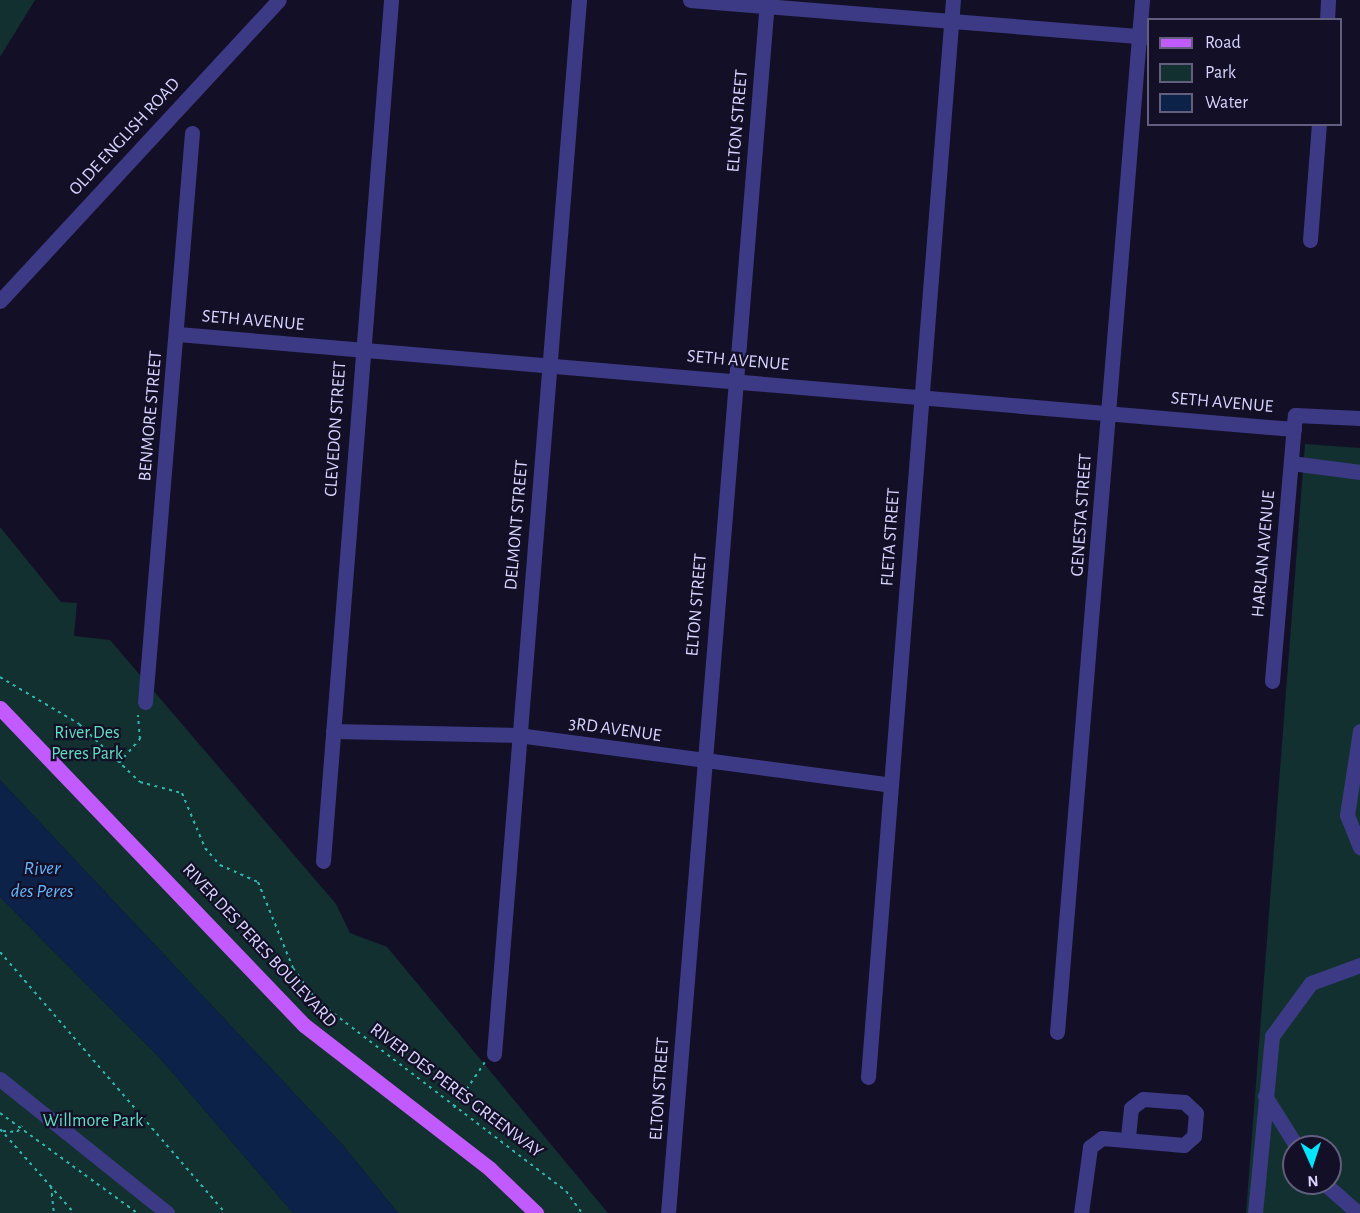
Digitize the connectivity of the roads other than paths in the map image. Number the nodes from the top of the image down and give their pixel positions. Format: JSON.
{"nodes":[{"id":1,"x":279,"y":0,"type":"edge"},
{"id":2,"x":391,"y":0,"type":"edge"},
{"id":3,"x":579,"y":0,"type":"edge"},
{"id":4,"x":690,"y":0,"type":"edge"},
{"id":5,"x":953,"y":0,"type":"edge"},
{"id":6,"x":1142,"y":0,"type":"edge"},
{"id":7,"x":1328,"y":0,"type":"edge"},
{"id":8,"x":767,"y":2,"type":"edge"},
{"id":9,"x":1326,"y":18,"type":"edge"},
{"id":10,"x":951,"y":22,"type":"junction"},
{"id":11,"x":1144,"y":37,"type":"edge"},
{"id":12,"x":1318,"y":126,"type":"edge"},
{"id":13,"x":192,"y":133,"type":"dead end"},
{"id":14,"x":1310,"y":240,"type":"dead end"},
{"id":15,"x":0,"y":301,"type":"edge"},
{"id":16,"x":178,"y":334,"type":"junction"},
{"id":17,"x":361,"y":350,"type":"junction"},
{"id":18,"x":550,"y":364,"type":"junction"},
{"id":19,"x":736,"y":380,"type":"junction"},
{"id":20,"x":922,"y":397,"type":"junction"},
{"id":21,"x":1109,"y":413,"type":"junction"},
{"id":22,"x":1360,"y":418,"type":"edge"},
{"id":23,"x":1294,"y":429,"type":"junction"},
{"id":24,"x":1291,"y":463,"type":"junction"},
{"id":25,"x":1360,"y":472,"type":"edge"},
{"id":26,"x":1272,"y":681,"type":"dead end"},
{"id":27,"x":145,"y":702,"type":"road end"},
{"id":28,"x":0,"y":708,"type":"edge"},
{"id":29,"x":333,"y":731,"type":"junction"},
{"id":30,"x":1360,"y":731,"type":"edge"},
{"id":31,"x":518,"y":735,"type":"junction"},
{"id":32,"x":703,"y":761,"type":"junction"},
{"id":33,"x":891,"y":784,"type":"junction"},
{"id":34,"x":1360,"y":848,"type":"edge"},
{"id":35,"x":323,"y":861,"type":"dead end"},
{"id":36,"x":1360,"y":965,"type":"edge"},
{"id":37,"x":1057,"y":1032,"type":"dead end"},
{"id":38,"x":494,"y":1054,"type":"road end"},
{"id":39,"x":868,"y":1077,"type":"dead end"},
{"id":40,"x":0,"y":1079,"type":"edge"},
{"id":41,"x":1264,"y":1092,"type":"junction"},
{"id":42,"x":1290,"y":1135,"type":"edge"},
{"id":43,"x":1128,"y":1139,"type":"junction"},
{"id":44,"x":1338,"y":1195,"type":"edge"},
{"id":45,"x":167,"y":1213,"type":"edge"},
{"id":46,"x":536,"y":1213,"type":"edge"},
{"id":47,"x":668,"y":1213,"type":"edge"},
{"id":48,"x":1081,"y":1213,"type":"edge"},
{"id":49,"x":1255,"y":1213,"type":"edge"},
{"id":50,"x":1358,"y":1213,"type":"edge"}],
"edges":[{"from":1,"to":15,"type":"street","name":"OLDE ENGLISH ROAD"},
{"from":2,"to":17,"type":"street","name":"CLEVEDON STREET"},
{"from":3,"to":18,"type":"street","name":"DELMONT STREET"},
{"from":4,"to":8,"type":"street"},
{"from":5,"to":10,"type":"street","name":"FLETA STREET"},
{"from":6,"to":11,"type":"street","name":"GENESTA STREET"},
{"from":7,"to":9,"type":"street"},
{"from":8,"to":10,"type":"street"},
{"from":8,"to":19,"type":"street","name":"ELTON STREET"},
{"from":10,"to":11,"type":"street"},
{"from":10,"to":20,"type":"street","name":"FLETA STREET"},
{"from":11,"to":21,"type":"street","name":"GENESTA STREET"},
{"from":12,"to":14,"type":"street"},
{"from":13,"to":16,"type":"street","name":"BENMORE STREET"},
{"from":16,"to":17,"type":"street","name":"SETH AVENUE"},
{"from":16,"to":27,"type":"street","name":"BENMORE STREET"},
{"from":17,"to":18,"type":"street","name":"SETH AVENUE"},
{"from":17,"to":29,"type":"street","name":"CLEVEDON STREET"},
{"from":18,"to":19,"type":"street","name":"SETH AVENUE"},
{"from":18,"to":31,"type":"street","name":"DELMONT STREET"},
{"from":19,"to":20,"type":"street","name":"SETH AVENUE"},
{"from":19,"to":32,"type":"street","name":"ELTON STREET"},
{"from":20,"to":21,"type":"street","name":"SETH AVENUE"},
{"from":20,"to":33,"type":"street","name":"FLETA STREET"},
{"from":21,"to":23,"type":"street","name":"SETH AVENUE"},
{"from":21,"to":37,"type":"street","name":"GENESTA STREET"},
{"from":22,"to":23,"type":"street"},
{"from":23,"to":24,"type":"street","name":"HARLAN AVENUE"},
{"from":24,"to":25,"type":"street"},
{"from":24,"to":26,"type":"street","name":"HARLAN AVENUE"},
{"from":28,"to":46,"type":"main road","name":"RIVER DES PERES BOULEVARD"},
{"from":29,"to":31,"type":"street","name":"3RD AVENUE"},
{"from":29,"to":35,"type":"street","name":"CLEVEDON STREET"},
{"from":30,"to":34,"type":"street"},
{"from":31,"to":32,"type":"street","name":"3RD AVENUE"},
{"from":31,"to":38,"type":"street","name":"DELMONT STREET"},
{"from":32,"to":33,"type":"street","name":"3RD AVENUE"},
{"from":32,"to":47,"type":"street","name":"ELTON STREET"},
{"from":33,"to":39,"type":"street","name":"FLETA STREET"},
{"from":36,"to":41,"type":"street"},
{"from":40,"to":45,"type":"street"},
{"from":41,"to":42,"type":"street"},
{"from":41,"to":49,"type":"street"},
{"from":43,"to":43,"type":"street"},
{"from":43,"to":48,"type":"street"},
{"from":44,"to":50,"type":"street"}]}
